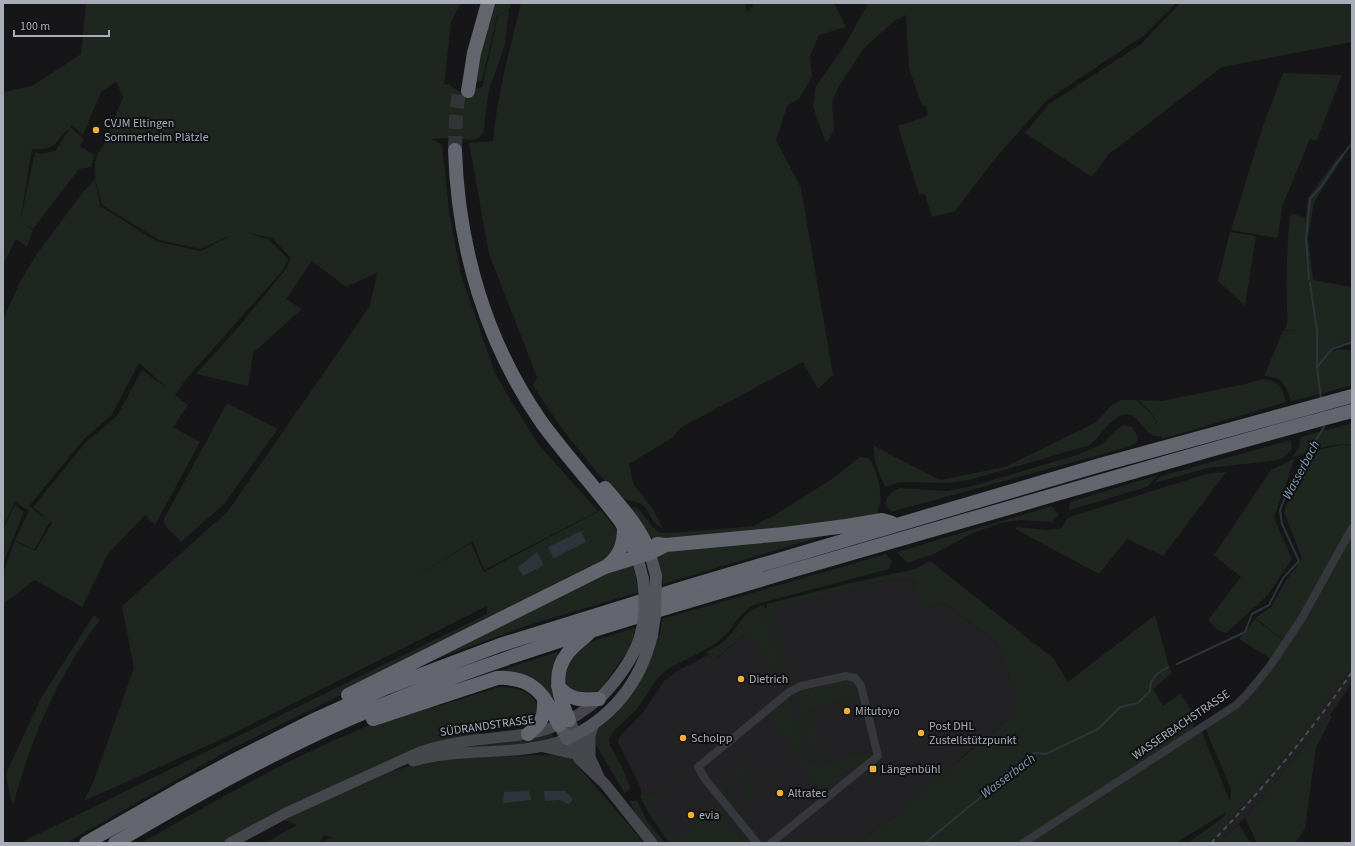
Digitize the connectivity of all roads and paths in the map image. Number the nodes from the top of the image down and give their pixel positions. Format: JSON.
{"nodes":[{"id":1,"x":478,"y":3,"type":"edge"},
{"id":2,"x":488,"y":3,"type":"edge"},
{"id":3,"x":460,"y":150,"type":"tunnel mouth"},
{"id":4,"x":1352,"y":396,"type":"edge"},
{"id":5,"x":1352,"y":411,"type":"edge"},
{"id":6,"x":620,"y":514,"type":"junction"},
{"id":7,"x":898,"y":525,"type":"junction"},
{"id":8,"x":1352,"y":528,"type":"edge"},
{"id":9,"x":643,"y":535,"type":"junction"},
{"id":10,"x":666,"y":545,"type":"junction"},
{"id":11,"x":644,"y":555,"type":"junction"},
{"id":12,"x":605,"y":567,"type":"junction"},
{"id":13,"x":591,"y":630,"type":"junction"},
{"id":14,"x":558,"y":686,"type":"junction"},
{"id":15,"x":544,"y":698,"type":"junction"},
{"id":16,"x":600,"y":699,"type":"junction"},
{"id":17,"x":312,"y":722,"type":"junction"},
{"id":18,"x":341,"y":723,"type":"junction"},
{"id":19,"x":564,"y":723,"type":"junction"},
{"id":20,"x":594,"y":724,"type":"junction"},
{"id":21,"x":528,"y":734,"type":"junction"},
{"id":22,"x":572,"y":737,"type":"junction"},
{"id":23,"x":543,"y":747,"type":"junction"},
{"id":24,"x":575,"y":754,"type":"junction"},
{"id":25,"x":590,"y":757,"type":"junction"},
{"id":26,"x":387,"y":767,"type":"junction"},
{"id":27,"x":600,"y":779,"type":"junction"},
{"id":28,"x":86,"y":843,"type":"edge"},
{"id":29,"x":115,"y":843,"type":"edge"},
{"id":30,"x":230,"y":843,"type":"edge"},
{"id":31,"x":652,"y":843,"type":"edge"},
{"id":32,"x":757,"y":843,"type":"edge"},
{"id":33,"x":771,"y":843,"type":"edge"},
{"id":34,"x":1022,"y":843,"type":"edge"}],
"edges":[{"from":1,"to":2,"type":"highway"},
{"from":3,"to":6,"type":"highway"},
{"from":4,"to":7,"type":"highway"},
{"from":5,"to":13,"type":"highway"},
{"from":6,"to":9,"type":"highway"},
{"from":6,"to":11,"type":"highway"},
{"from":6,"to":12,"type":"highway"},
{"from":7,"to":10,"type":"highway"},
{"from":7,"to":17,"type":"highway"},
{"from":8,"to":34,"type":"street","name":"WASSERBACHSTRASSE"},
{"from":9,"to":10,"type":"highway"},
{"from":9,"to":11,"type":"highway"},
{"from":10,"to":11,"type":"highway"},
{"from":11,"to":12,"type":"highway"},
{"from":11,"to":16,"type":"main road","bridge":true},
{"from":11,"to":20,"type":"main road","bridge":true},
{"from":12,"to":17,"type":"highway"},
{"from":13,"to":14,"type":"highway"},
{"from":13,"to":18,"type":"highway"},
{"from":14,"to":16,"type":"highway"},
{"from":14,"to":19,"type":"highway"},
{"from":15,"to":18,"type":"highway"},
{"from":15,"to":19,"type":"highway"},
{"from":15,"to":21,"type":"highway"},
{"from":16,"to":19,"type":"main road","name":"SÜDRANDSTRASSE"},
{"from":17,"to":28,"type":"highway"},
{"from":18,"to":29,"type":"highway"},
{"from":19,"to":21,"type":"main road","name":"SÜDRANDSTRASSE"},
{"from":19,"to":22,"type":"main road"},
{"from":20,"to":22,"type":"main road"},
{"from":20,"to":25,"type":"main road"},
{"from":21,"to":26,"type":"main road","name":"SÜDRANDSTRASSE"},
{"from":22,"to":23,"type":"main road","name":"SÜDRANDSTRASSE"},
{"from":22,"to":24,"type":"main road"},
{"from":22,"to":25,"type":"main road"},
{"from":23,"to":24,"type":"main road"},
{"from":23,"to":26,"type":"main road","name":"SÜDRANDSTRASSE"},
{"from":24,"to":27,"type":"main road"},
{"from":25,"to":27,"type":"main road"},
{"from":26,"to":30,"type":"main road","name":"SÜDRANDSTRASSE"},
{"from":27,"to":31,"type":"main road"},
{"from":32,"to":33,"type":"street"}]}
